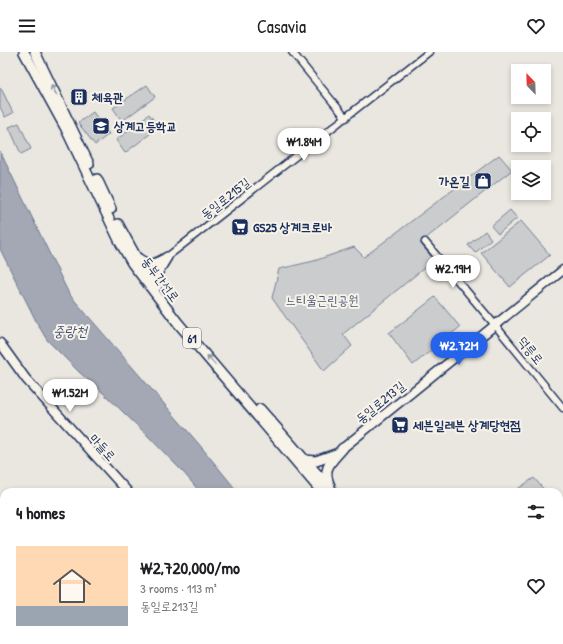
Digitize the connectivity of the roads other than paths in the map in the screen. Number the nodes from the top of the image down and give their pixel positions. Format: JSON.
{"nodes":[{"id":1,"x":24,"y":52,"type":"edge"},
{"id":2,"x":35,"y":52,"type":"edge"},
{"id":3,"x":292,"y":52,"type":"edge"},
{"id":4,"x":429,"y":52,"type":"edge"},
{"id":5,"x":346,"y":118,"type":"junction"},
{"id":6,"x":425,"y":242,"type":"dead end"},
{"id":7,"x":135,"y":255,"type":"junction"},
{"id":8,"x":167,"y":257,"type":"junction"},
{"id":9,"x":563,"y":270,"type":"edge"},
{"id":10,"x":156,"y":286,"type":"junction"},
{"id":11,"x":172,"y":314,"type":"junction"},
{"id":12,"x":495,"y":325,"type":"junction"},
{"id":13,"x":0,"y":343,"type":"edge"},
{"id":14,"x":226,"y":378,"type":"junction"},
{"id":15,"x":563,"y":408,"type":"edge"},
{"id":16,"x":343,"y":448,"type":"junction"},
{"id":17,"x":304,"y":460,"type":"junction"},
{"id":18,"x":124,"y":488,"type":"edge"},
{"id":19,"x":319,"y":488,"type":"edge"},
{"id":20,"x":329,"y":488,"type":"edge"},
{"id":21,"x":331,"y":488,"type":"edge"}],
"edges":[{"from":1,"to":11,"type":"highway","name":"동부간선로","number":"61"},
{"from":7,"to":2,"type":"highway","one_way":true},
{"from":3,"to":5,"type":"street"},
{"from":4,"to":5,"type":"street","name":"동일로215길"},
{"from":5,"to":8,"type":"street","name":"동일로215길"},
{"from":6,"to":12,"type":"street","name":"덕릉로"},
{"from":7,"to":8,"type":"highway"},
{"from":7,"to":10,"type":"highway"},
{"from":8,"to":10,"type":"highway"},
{"from":9,"to":12,"type":"main road","name":"동일로213길"},
{"from":10,"to":11,"type":"highway"},
{"from":14,"to":11,"type":"highway","name":"동부간선로","number":"61","one_way":true},
{"from":12,"to":15,"type":"street","name":"덕릉로"},
{"from":12,"to":16,"type":"main road","name":"동일로213길"},
{"from":13,"to":18,"type":"main road","name":"마들로"},
{"from":14,"to":17,"type":"highway"},
{"from":14,"to":19,"type":"highway","name":"동부간선로","number":"61"},
{"from":16,"to":17,"type":"highway"},
{"from":16,"to":21,"type":"highway"},
{"from":17,"to":20,"type":"highway"}]}
